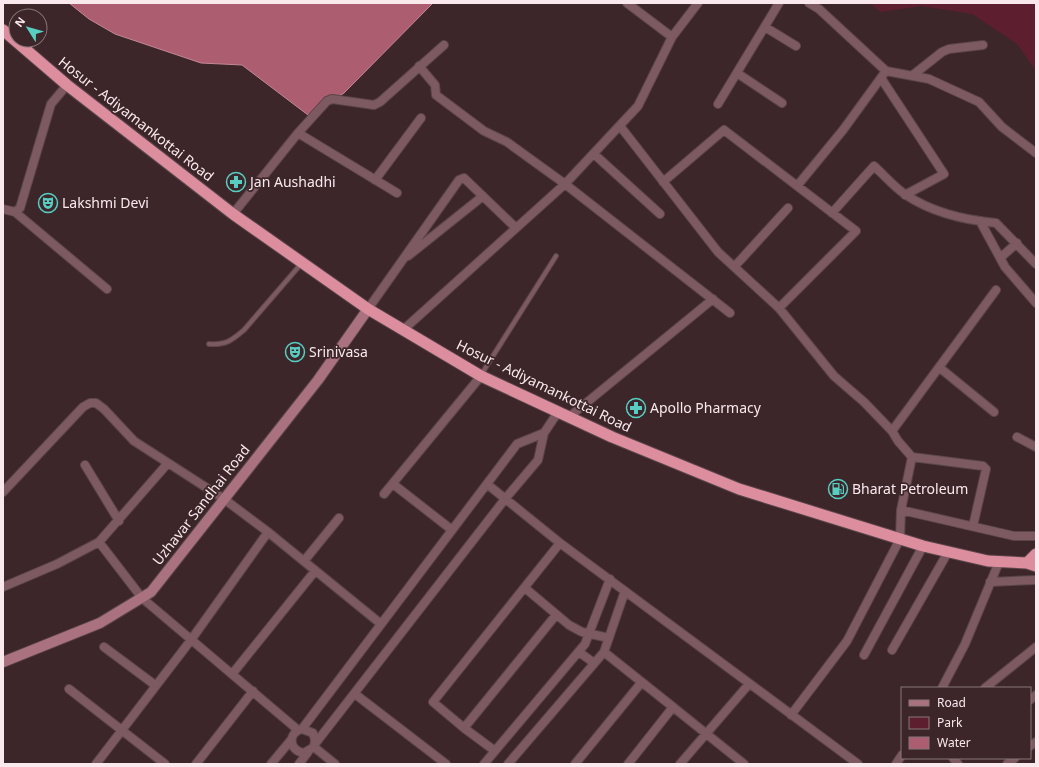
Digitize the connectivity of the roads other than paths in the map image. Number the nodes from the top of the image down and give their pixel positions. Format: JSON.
{"nodes":[{"id":1,"x":626,"y":3,"type":"edge"},
{"id":2,"x":698,"y":3,"type":"edge"},
{"id":3,"x":780,"y":3,"type":"edge"},
{"id":4,"x":809,"y":3,"type":"edge"},
{"id":5,"x":765,"y":27,"type":"junction"},
{"id":6,"x":3,"y":30,"type":"edge"},
{"id":7,"x":672,"y":37,"type":"junction"},
{"id":8,"x":444,"y":45,"type":"dead end"},
{"id":9,"x":983,"y":45,"type":"dead end"},
{"id":10,"x":796,"y":46,"type":"dead end"},
{"id":11,"x":419,"y":66,"type":"junction"},
{"id":12,"x":886,"y":71,"type":"junction"},
{"id":13,"x":737,"y":73,"type":"junction"},
{"id":14,"x":913,"y":75,"type":"junction"},
{"id":15,"x":881,"y":78,"type":"junction"},
{"id":16,"x":67,"y":85,"type":"junction"},
{"id":17,"x":782,"y":103,"type":"dead end"},
{"id":18,"x":718,"y":104,"type":"dead end"},
{"id":19,"x":421,"y":118,"type":"dead end"},
{"id":20,"x":620,"y":126,"type":"junction"},
{"id":21,"x":298,"y":133,"type":"junction"},
{"id":22,"x":1036,"y":153,"type":"edge"},
{"id":23,"x":594,"y":154,"type":"junction"},
{"id":24,"x":375,"y":180,"type":"junction"},
{"id":25,"x":663,"y":182,"type":"junction"},
{"id":26,"x":564,"y":184,"type":"junction"},
{"id":27,"x":797,"y":186,"type":"junction"},
{"id":28,"x":396,"y":193,"type":"dead end"},
{"id":29,"x":905,"y":195,"type":"junction"},
{"id":30,"x":483,"y":196,"type":"junction"},
{"id":31,"x":788,"y":208,"type":"dead end"},
{"id":32,"x":3,"y":209,"type":"edge"},
{"id":33,"x":15,"y":212,"type":"junction"},
{"id":34,"x":832,"y":213,"type":"junction"},
{"id":35,"x":233,"y":214,"type":"junction"},
{"id":36,"x":660,"y":214,"type":"dead end"},
{"id":37,"x":980,"y":222,"type":"junction"},
{"id":38,"x":516,"y":228,"type":"junction"},
{"id":39,"x":1017,"y":243,"type":"junction"},
{"id":40,"x":556,"y":256,"type":"dead end"},
{"id":41,"x":1000,"y":258,"type":"junction"},
{"id":42,"x":301,"y":263,"type":"junction"},
{"id":43,"x":400,"y":263,"type":"junction"},
{"id":44,"x":1036,"y":264,"type":"edge"},
{"id":45,"x":734,"y":266,"type":"junction"},
{"id":46,"x":107,"y":289,"type":"dead end"},
{"id":47,"x":996,"y":290,"type":"dead end"},
{"id":48,"x":712,"y":299,"type":"junction"},
{"id":49,"x":1036,"y":303,"type":"edge"},
{"id":50,"x":779,"y":308,"type":"junction"},
{"id":51,"x":368,"y":309,"type":"junction"},
{"id":52,"x":730,"y":313,"type":"dead end"},
{"id":53,"x":403,"y":330,"type":"junction"},
{"id":54,"x":209,"y":344,"type":"dead end"},
{"id":55,"x":940,"y":368,"type":"junction"},
{"id":56,"x":481,"y":376,"type":"junction"},
{"id":57,"x":558,"y":412,"type":"junction"},
{"id":58,"x":994,"y":412,"type":"dead end"},
{"id":59,"x":568,"y":417,"type":"junction"},
{"id":60,"x":892,"y":431,"type":"junction"},
{"id":61,"x":544,"y":433,"type":"junction"},
{"id":62,"x":1017,"y":437,"type":"dead end"},
{"id":63,"x":1036,"y":447,"type":"edge"},
{"id":64,"x":912,"y":457,"type":"junction"},
{"id":65,"x":168,"y":463,"type":"junction"},
{"id":66,"x":85,"y":465,"type":"dead end"},
{"id":67,"x":393,"y":484,"type":"junction"},
{"id":68,"x":487,"y":484,"type":"junction"},
{"id":69,"x":3,"y":492,"type":"edge"},
{"id":70,"x":384,"y":494,"type":"dead end"},
{"id":71,"x":224,"y":499,"type":"junction"},
{"id":72,"x":505,"y":499,"type":"junction"},
{"id":73,"x":901,"y":510,"type":"junction"},
{"id":74,"x":339,"y":518,"type":"dead end"},
{"id":75,"x":118,"y":521,"type":"junction"},
{"id":76,"x":973,"y":526,"type":"junction"},
{"id":77,"x":452,"y":530,"type":"junction"},
{"id":78,"x":268,"y":532,"type":"junction"},
{"id":79,"x":1036,"y":536,"type":"edge"},
{"id":80,"x":900,"y":539,"type":"junction"},
{"id":81,"x":99,"y":542,"type":"junction"},
{"id":82,"x":560,"y":543,"type":"junction"},
{"id":83,"x":923,"y":546,"type":"junction"},
{"id":84,"x":948,"y":552,"type":"junction"},
{"id":85,"x":1036,"y":554,"type":"edge"},
{"id":86,"x":304,"y":561,"type":"junction"},
{"id":87,"x":999,"y":562,"type":"junction"},
{"id":88,"x":1032,"y":564,"type":"edge"},
{"id":89,"x":315,"y":571,"type":"junction"},
{"id":90,"x":610,"y":579,"type":"junction"},
{"id":91,"x":1036,"y":580,"type":"edge"},
{"id":92,"x":990,"y":582,"type":"junction"},
{"id":93,"x":3,"y":587,"type":"edge"},
{"id":94,"x":525,"y":588,"type":"junction"},
{"id":95,"x":625,"y":590,"type":"junction"},
{"id":96,"x":142,"y":598,"type":"junction"},
{"id":97,"x":556,"y":615,"type":"junction"},
{"id":98,"x":381,"y":624,"type":"junction"},
{"id":99,"x":590,"y":634,"type":"junction"},
{"id":100,"x":609,"y":638,"type":"junction"},
{"id":101,"x":191,"y":640,"type":"junction"},
{"id":102,"x":104,"y":646,"type":"dead end"},
{"id":103,"x":1036,"y":647,"type":"edge"},
{"id":104,"x":892,"y":650,"type":"dead end"},
{"id":105,"x":579,"y":652,"type":"junction"},
{"id":106,"x":604,"y":652,"type":"junction"},
{"id":107,"x":864,"y":655,"type":"dead end"},
{"id":108,"x":6,"y":661,"type":"edge"},
{"id":109,"x":594,"y":663,"type":"junction"},
{"id":110,"x":233,"y":673,"type":"junction"},
{"id":111,"x":641,"y":683,"type":"junction"},
{"id":112,"x":749,"y":684,"type":"junction"},
{"id":113,"x":156,"y":685,"type":"junction"},
{"id":114,"x":943,"y":687,"type":"edge"},
{"id":115,"x":986,"y":687,"type":"edge"},
{"id":116,"x":69,"y":689,"type":"dead end"},
{"id":117,"x":253,"y":691,"type":"junction"},
{"id":118,"x":355,"y":694,"type":"junction"},
{"id":119,"x":673,"y":707,"type":"junction"},
{"id":120,"x":791,"y":715,"type":"junction"},
{"id":121,"x":464,"y":728,"type":"junction"},
{"id":122,"x":300,"y":729,"type":"junction"},
{"id":123,"x":121,"y":730,"type":"junction"},
{"id":124,"x":706,"y":733,"type":"junction"},
{"id":125,"x":291,"y":740,"type":"junction"},
{"id":126,"x":312,"y":748,"type":"junction"},
{"id":127,"x":495,"y":751,"type":"junction"},
{"id":128,"x":163,"y":763,"type":"edge"},
{"id":129,"x":96,"y":764,"type":"edge"},
{"id":130,"x":196,"y":764,"type":"edge"},
{"id":131,"x":271,"y":764,"type":"edge"},
{"id":132,"x":298,"y":764,"type":"edge"},
{"id":133,"x":335,"y":764,"type":"edge"},
{"id":134,"x":446,"y":764,"type":"edge"},
{"id":135,"x":484,"y":764,"type":"edge"},
{"id":136,"x":508,"y":764,"type":"edge"},
{"id":137,"x":575,"y":764,"type":"edge"},
{"id":138,"x":628,"y":764,"type":"edge"},
{"id":139,"x":680,"y":764,"type":"edge"},
{"id":140,"x":744,"y":764,"type":"edge"},
{"id":141,"x":858,"y":764,"type":"edge"}],
"edges":[{"from":1,"to":7,"type":"street"},
{"from":2,"to":7,"type":"street"},
{"from":3,"to":5,"type":"street"},
{"from":4,"to":12,"type":"street"},
{"from":5,"to":10,"type":"street"},
{"from":5,"to":13,"type":"street"},
{"from":6,"to":16,"type":"highway","name":"Hosur - Adiyamankottai Road"},
{"from":7,"to":20,"type":"street"},
{"from":8,"to":11,"type":"street"},
{"from":9,"to":14,"type":"street"},
{"from":11,"to":21,"type":"street"},
{"from":11,"to":26,"type":"street"},
{"from":12,"to":14,"type":"street"},
{"from":12,"to":15,"type":"street"},
{"from":13,"to":17,"type":"street"},
{"from":13,"to":18,"type":"street"},
{"from":14,"to":22,"type":"street"},
{"from":15,"to":27,"type":"street"},
{"from":15,"to":29,"type":"street"},
{"from":16,"to":33,"type":"street"},
{"from":16,"to":35,"type":"highway","name":"Hosur - Adiyamankottai Road"},
{"from":19,"to":24,"type":"street"},
{"from":20,"to":23,"type":"street"},
{"from":20,"to":25,"type":"street"},
{"from":21,"to":24,"type":"street"},
{"from":21,"to":35,"type":"street"},
{"from":23,"to":26,"type":"street"},
{"from":23,"to":36,"type":"street"},
{"from":24,"to":28,"type":"street"},
{"from":25,"to":27,"type":"street"},
{"from":25,"to":45,"type":"street"},
{"from":26,"to":38,"type":"street"},
{"from":26,"to":48,"type":"street"},
{"from":27,"to":34,"type":"street"},
{"from":29,"to":34,"type":"street"},
{"from":29,"to":37,"type":"street"},
{"from":30,"to":38,"type":"street"},
{"from":30,"to":43,"type":"street"},
{"from":30,"to":43,"type":"street"},
{"from":31,"to":45,"type":"street"},
{"from":32,"to":33,"type":"street"},
{"from":33,"to":46,"type":"street"},
{"from":34,"to":50,"type":"street"},
{"from":35,"to":42,"type":"highway","name":"Hosur - Adiyamankottai Road"},
{"from":37,"to":39,"type":"street"},
{"from":37,"to":41,"type":"street"},
{"from":38,"to":53,"type":"street"},
{"from":39,"to":41,"type":"street"},
{"from":39,"to":44,"type":"street"},
{"from":40,"to":56,"type":"lane"},
{"from":41,"to":49,"type":"street"},
{"from":42,"to":51,"type":"highway","name":"Hosur - Adiyamankottai Road"},
{"from":42,"to":54,"type":"lane"},
{"from":43,"to":51,"type":"street"},
{"from":45,"to":50,"type":"street"},
{"from":47,"to":55,"type":"street"},
{"from":48,"to":52,"type":"street"},
{"from":48,"to":59,"type":"street"},
{"from":50,"to":60,"type":"street"},
{"from":51,"to":53,"type":"highway","name":"Hosur - Adiyamankottai Road"},
{"from":51,"to":71,"type":"main road","name":"Uzhavar Sandhai Road"},
{"from":53,"to":56,"type":"highway","name":"Hosur - Adiyamankottai Road"},
{"from":55,"to":58,"type":"street"},
{"from":55,"to":60,"type":"street"},
{"from":56,"to":57,"type":"highway","name":"Hosur - Adiyamankottai Road"},
{"from":56,"to":67,"type":"street"},
{"from":57,"to":59,"type":"highway","name":"Hosur - Adiyamankottai Road"},
{"from":57,"to":61,"type":"street"},
{"from":59,"to":80,"type":"highway","name":"Hosur - Adiyamankottai Road"},
{"from":60,"to":64,"type":"street"},
{"from":61,"to":68,"type":"street"},
{"from":61,"to":72,"type":"street"},
{"from":62,"to":63,"type":"street"},
{"from":64,"to":73,"type":"street"},
{"from":64,"to":76,"type":"street"},
{"from":65,"to":69,"type":"street"},
{"from":65,"to":71,"type":"street"},
{"from":65,"to":75,"type":"street"},
{"from":66,"to":75,"type":"street"},
{"from":67,"to":70,"type":"street"},
{"from":67,"to":77,"type":"street"},
{"from":68,"to":72,"type":"street"},
{"from":68,"to":77,"type":"street"},
{"from":71,"to":78,"type":"street"},
{"from":71,"to":96,"type":"main road","name":"Uzhavar Sandhai Road"},
{"from":72,"to":82,"type":"street"},
{"from":72,"to":118,"type":"street"},
{"from":73,"to":76,"type":"street"},
{"from":73,"to":80,"type":"street"},
{"from":74,"to":86,"type":"street"},
{"from":75,"to":81,"type":"street"},
{"from":76,"to":79,"type":"street"},
{"from":77,"to":98,"type":"street"},
{"from":78,"to":86,"type":"street"},
{"from":78,"to":101,"type":"street"},
{"from":80,"to":83,"type":"highway","name":"Hosur - Adiyamankottai Road"},
{"from":80,"to":120,"type":"street"},
{"from":81,"to":93,"type":"street"},
{"from":81,"to":96,"type":"street"},
{"from":82,"to":90,"type":"street"},
{"from":82,"to":94,"type":"street"},
{"from":83,"to":84,"type":"highway","name":"Hosur - Adiyamankottai Road"},
{"from":83,"to":107,"type":"street"},
{"from":84,"to":87,"type":"highway","name":"Hosur - Adiyamankottai Road"},
{"from":84,"to":104,"type":"street"},
{"from":85,"to":88,"type":"highway","name":"Hosur - Adiyamankottai Road"},
{"from":86,"to":89,"type":"street"},
{"from":87,"to":88,"type":"highway","name":"Hosur - Adiyamankottai Road"},
{"from":87,"to":92,"type":"street"},
{"from":89,"to":98,"type":"street"},
{"from":89,"to":110,"type":"street"},
{"from":90,"to":95,"type":"street"},
{"from":90,"to":99,"type":"street"},
{"from":91,"to":92,"type":"street"},
{"from":92,"to":114,"type":"street"},
{"from":94,"to":97,"type":"street"},
{"from":94,"to":121,"type":"street"},
{"from":95,"to":100,"type":"street"},
{"from":95,"to":112,"type":"street"},
{"from":96,"to":101,"type":"street"},
{"from":96,"to":108,"type":"main road","name":"Uzhavar Sandhai Road"},
{"from":97,"to":99,"type":"street"},
{"from":97,"to":121,"type":"street"},
{"from":98,"to":122,"type":"street"},
{"from":99,"to":100,"type":"street"},
{"from":99,"to":105,"type":"street"},
{"from":100,"to":106,"type":"street"},
{"from":101,"to":110,"type":"street"},
{"from":101,"to":113,"type":"street"},
{"from":102,"to":113,"type":"street"},
{"from":103,"to":115,"type":"street"},
{"from":105,"to":109,"type":"street"},
{"from":105,"to":127,"type":"street"},
{"from":106,"to":109,"type":"street"},
{"from":106,"to":111,"type":"street"},
{"from":109,"to":136,"type":"street"},
{"from":110,"to":117,"type":"street"},
{"from":111,"to":119,"type":"street"},
{"from":111,"to":137,"type":"street"},
{"from":112,"to":120,"type":"street"},
{"from":112,"to":124,"type":"street"},
{"from":113,"to":123,"type":"street"},
{"from":116,"to":123,"type":"street"},
{"from":117,"to":122,"type":"street"},
{"from":117,"to":130,"type":"street"},
{"from":118,"to":126,"type":"street"},
{"from":118,"to":134,"type":"street"},
{"from":119,"to":124,"type":"street"},
{"from":119,"to":138,"type":"street"},
{"from":120,"to":141,"type":"street"},
{"from":121,"to":127,"type":"street"},
{"from":122,"to":125,"type":"street"},
{"from":122,"to":126,"type":"street"},
{"from":123,"to":128,"type":"street"},
{"from":123,"to":129,"type":"street"},
{"from":124,"to":139,"type":"street"},
{"from":124,"to":140,"type":"street"},
{"from":125,"to":126,"type":"street"},
{"from":125,"to":131,"type":"street"},
{"from":126,"to":132,"type":"street"},
{"from":126,"to":133,"type":"street"},
{"from":127,"to":135,"type":"street"}]}
